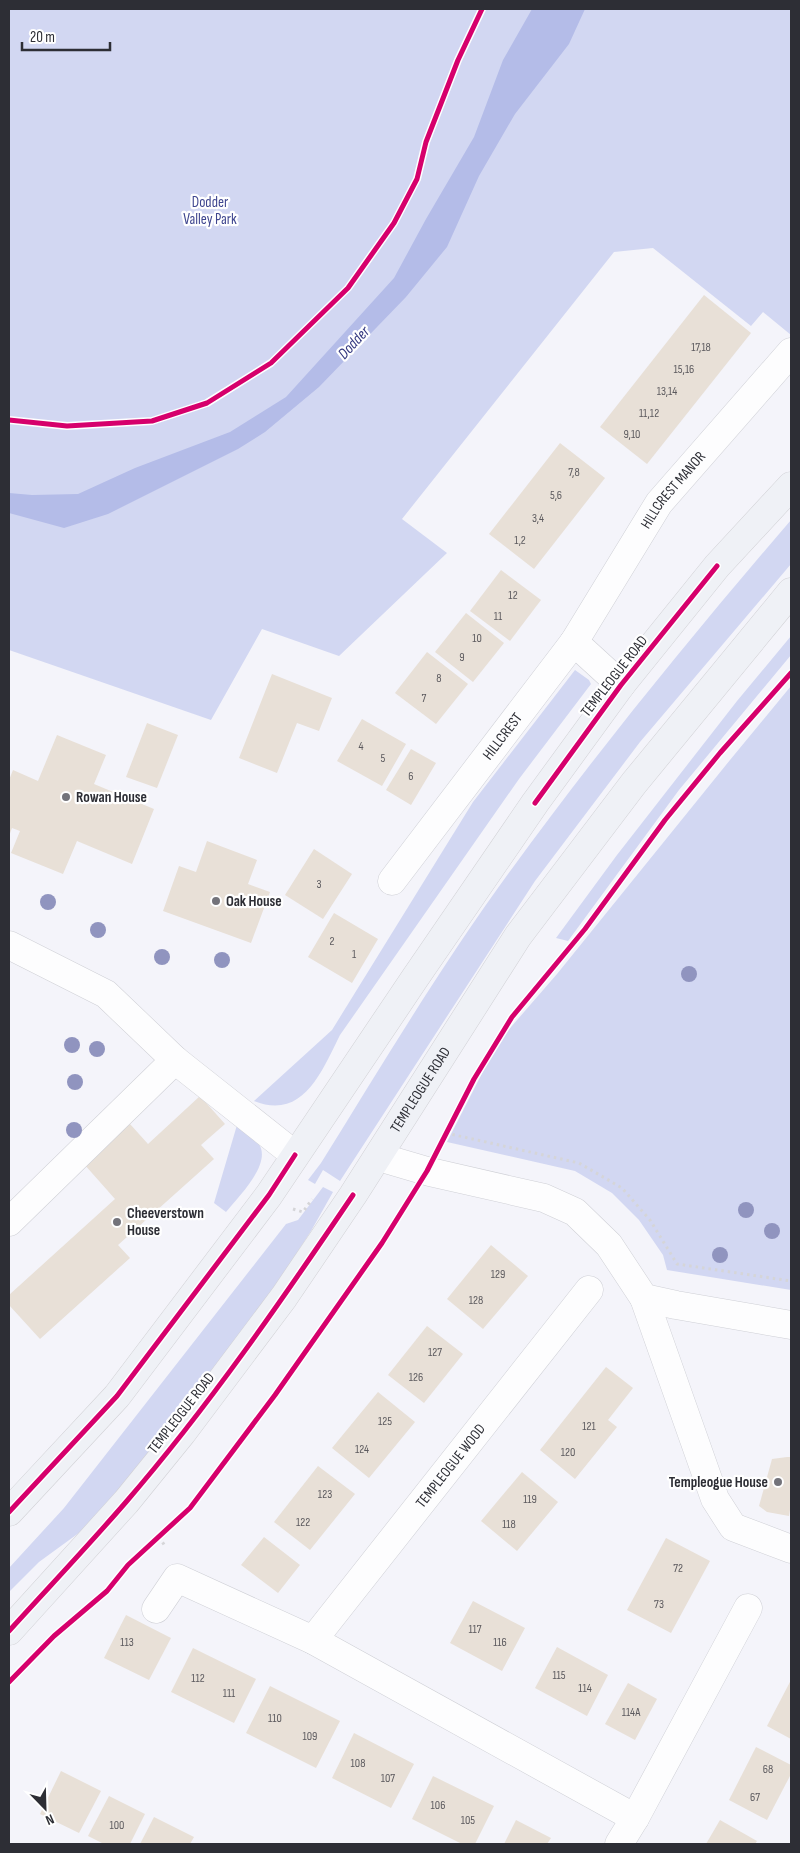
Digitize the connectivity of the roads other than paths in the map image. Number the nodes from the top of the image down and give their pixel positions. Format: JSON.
{"nodes":[{"id":1,"x":791,"y":352,"type":"edge"},
{"id":2,"x":791,"y":486,"type":"edge"},
{"id":3,"x":791,"y":592,"type":"edge"},
{"id":4,"x":574,"y":642,"type":"junction"},
{"id":5,"x":621,"y":686,"type":"junction"},
{"id":6,"x":392,"y":881,"type":"dead end"},
{"id":7,"x":9,"y":945,"type":"edge"},
{"id":8,"x":175,"y":1060,"type":"junction"},
{"id":9,"x":295,"y":1156,"type":"junction"},
{"id":10,"x":379,"y":1157,"type":"junction"},
{"id":11,"x":9,"y":1222,"type":"edge"},
{"id":12,"x":589,"y":1290,"type":"dead end"},
{"id":13,"x":644,"y":1298,"type":"junction"},
{"id":14,"x":791,"y":1325,"type":"edge"},
{"id":15,"x":9,"y":1512,"type":"edge"},
{"id":16,"x":791,"y":1549,"type":"edge"},
{"id":17,"x":748,"y":1608,"type":"dead end"},
{"id":18,"x":156,"y":1609,"type":"dead end"},
{"id":19,"x":9,"y":1631,"type":"edge"},
{"id":20,"x":313,"y":1640,"type":"junction"},
{"id":21,"x":636,"y":1818,"type":"junction"},
{"id":22,"x":619,"y":1844,"type":"edge"}],
"edges":[{"from":1,"to":4,"type":"street","name":"HILLCREST MANOR"},
{"from":2,"to":5,"type":"main road","name":"TEMPLEOGUE ROAD"},
{"from":3,"to":10,"type":"main road","name":"TEMPLEOGUE ROAD"},
{"from":4,"to":5,"type":"street"},
{"from":4,"to":6,"type":"street","name":"HILLCREST"},
{"from":5,"to":9,"type":"main road","name":"TEMPLEOGUE ROAD"},
{"from":7,"to":8,"type":"street"},
{"from":8,"to":9,"type":"street"},
{"from":8,"to":11,"type":"street"},
{"from":9,"to":15,"type":"main road","name":"TEMPLEOGUE ROAD"},
{"from":10,"to":13,"type":"street"},
{"from":10,"to":19,"type":"main road","name":"TEMPLEOGUE ROAD"},
{"from":12,"to":20,"type":"street","name":"TEMPLEOGUE WOOD"},
{"from":13,"to":14,"type":"street"},
{"from":13,"to":16,"type":"street"},
{"from":17,"to":21,"type":"street"},
{"from":18,"to":20,"type":"street"},
{"from":20,"to":21,"type":"street"},
{"from":21,"to":22,"type":"street"}]}
